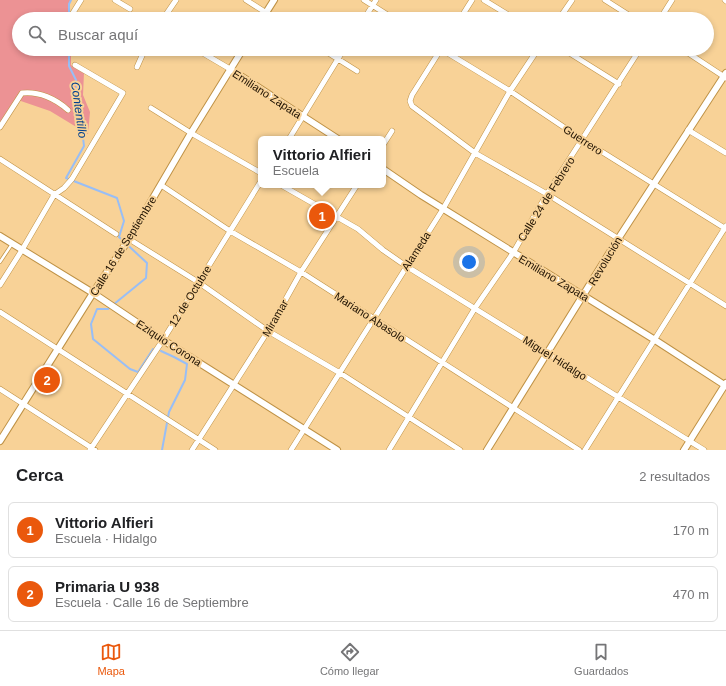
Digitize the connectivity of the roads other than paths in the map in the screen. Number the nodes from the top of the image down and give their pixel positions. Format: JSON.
{"nodes":[{"id":1,"x":81,"y":0,"type":"edge"},
{"id":2,"x":115,"y":0,"type":"edge"},
{"id":3,"x":176,"y":0,"type":"edge"},
{"id":4,"x":246,"y":0,"type":"edge"},
{"id":5,"x":274,"y":0,"type":"edge"},
{"id":6,"x":364,"y":0,"type":"edge"},
{"id":7,"x":376,"y":0,"type":"edge"},
{"id":8,"x":472,"y":0,"type":"edge"},
{"id":9,"x":484,"y":0,"type":"edge"},
{"id":10,"x":572,"y":0,"type":"edge"},
{"id":11,"x":605,"y":0,"type":"edge"},
{"id":12,"x":672,"y":0,"type":"edge"},
{"id":13,"x":372,"y":5,"type":"junction"},
{"id":14,"x":130,"y":9,"type":"dead end"},
{"id":15,"x":74,"y":12,"type":"edge"},
{"id":16,"x":168,"y":12,"type":"edge"},
{"id":17,"x":266,"y":12,"type":"joint"},
{"id":18,"x":368,"y":12,"type":"edge"},
{"id":19,"x":383,"y":12,"type":"edge"},
{"id":20,"x":464,"y":12,"type":"edge"},
{"id":21,"x":504,"y":12,"type":"edge"},
{"id":22,"x":564,"y":12,"type":"edge"},
{"id":23,"x":624,"y":12,"type":"edge"},
{"id":24,"x":664,"y":12,"type":"edge"},
{"id":25,"x":142,"y":56,"type":"edge"},
{"id":26,"x":208,"y":56,"type":"edge"},
{"id":27,"x":238,"y":56,"type":"edge"},
{"id":28,"x":333,"y":56,"type":"edge"},
{"id":29,"x":340,"y":56,"type":"edge"},
{"id":30,"x":437,"y":56,"type":"edge"},
{"id":31,"x":452,"y":56,"type":"edge"},
{"id":32,"x":533,"y":56,"type":"edge"},
{"id":33,"x":574,"y":56,"type":"edge"},
{"id":34,"x":636,"y":56,"type":"edge"},
{"id":35,"x":693,"y":56,"type":"edge"},
{"id":36,"x":338,"y":59,"type":"junction"},
{"id":37,"x":75,"y":65,"type":"dead end"},
{"id":38,"x":137,"y":67,"type":"dead end"},
{"id":39,"x":230,"y":69,"type":"junction"},
{"id":40,"x":357,"y":71,"type":"dead end"},
{"id":41,"x":725,"y":76,"type":"edge"},
{"id":42,"x":619,"y":84,"type":"junction"},
{"id":43,"x":510,"y":91,"type":"junction"},
{"id":44,"x":151,"y":108,"type":"dead end"},
{"id":45,"x":68,"y":110,"type":"dead end"},
{"id":46,"x":303,"y":117,"type":"junction"},
{"id":47,"x":0,"y":127,"type":"edge"},
{"id":48,"x":688,"y":130,"type":"junction"},
{"id":49,"x":392,"y":131,"type":"dead end"},
{"id":50,"x":191,"y":133,"type":"junction"},
{"id":51,"x":291,"y":136,"type":"edge"},
{"id":52,"x":333,"y":136,"type":"edge"},
{"id":53,"x":386,"y":140,"type":"edge"},
{"id":54,"x":583,"y":140,"type":"junction"},
{"id":55,"x":475,"y":153,"type":"junction"},
{"id":56,"x":726,"y":153,"type":"edge"},
{"id":57,"x":0,"y":159,"type":"edge"},
{"id":58,"x":258,"y":171,"type":"edge"},
{"id":59,"x":386,"y":171,"type":"edge"},
{"id":60,"x":654,"y":184,"type":"junction"},
{"id":61,"x":161,"y":186,"type":"junction"},
{"id":62,"x":258,"y":186,"type":"edge"},
{"id":63,"x":286,"y":188,"type":"edge"},
{"id":64,"x":355,"y":188,"type":"edge"},
{"id":65,"x":547,"y":194,"type":"junction"},
{"id":66,"x":54,"y":195,"type":"junction"},
{"id":67,"x":443,"y":208,"type":"junction"},
{"id":68,"x":336,"y":216,"type":"junction"},
{"id":69,"x":725,"y":227,"type":"edge"},
{"id":70,"x":230,"y":231,"type":"junction"},
{"id":71,"x":116,"y":234,"type":"dead end"},
{"id":72,"x":0,"y":236,"type":"edge"},
{"id":73,"x":129,"y":239,"type":"junction"},
{"id":74,"x":618,"y":239,"type":"junction"},
{"id":75,"x":12,"y":244,"type":"junction"},
{"id":76,"x":22,"y":250,"type":"junction"},
{"id":77,"x":513,"y":253,"type":"junction"},
{"id":78,"x":0,"y":262,"type":"edge"},
{"id":79,"x":406,"y":266,"type":"junction"},
{"id":80,"x":301,"y":272,"type":"junction"},
{"id":81,"x":198,"y":282,"type":"junction"},
{"id":82,"x":690,"y":282,"type":"junction"},
{"id":83,"x":0,"y":285,"type":"edge"},
{"id":84,"x":93,"y":293,"type":"junction"},
{"id":85,"x":584,"y":296,"type":"junction"},
{"id":86,"x":726,"y":306,"type":"edge"},
{"id":87,"x":476,"y":308,"type":"junction"},
{"id":88,"x":0,"y":312,"type":"edge"},
{"id":89,"x":373,"y":319,"type":"junction"},
{"id":90,"x":268,"y":331,"type":"junction"},
{"id":91,"x":163,"y":340,"type":"junction"},
{"id":92,"x":655,"y":340,"type":"junction"},
{"id":93,"x":58,"y":349,"type":"junction"},
{"id":94,"x":547,"y":353,"type":"junction"},
{"id":95,"x":441,"y":363,"type":"junction"},
{"id":96,"x":340,"y":374,"type":"junction"},
{"id":97,"x":234,"y":385,"type":"junction"},
{"id":98,"x":725,"y":385,"type":"edge"},
{"id":99,"x":0,"y":389,"type":"edge"},
{"id":100,"x":127,"y":394,"type":"junction"},
{"id":101,"x":617,"y":397,"type":"junction"},
{"id":102,"x":24,"y":404,"type":"junction"},
{"id":103,"x":513,"y":408,"type":"junction"},
{"id":104,"x":409,"y":417,"type":"junction"},
{"id":105,"x":304,"y":430,"type":"junction"},
{"id":106,"x":198,"y":440,"type":"junction"},
{"id":107,"x":0,"y":441,"type":"edge"},
{"id":108,"x":690,"y":441,"type":"junction"},
{"id":109,"x":92,"y":449,"type":"edge"},
{"id":110,"x":192,"y":450,"type":"edge"},
{"id":111,"x":215,"y":450,"type":"edge"},
{"id":112,"x":291,"y":450,"type":"edge"},
{"id":113,"x":337,"y":450,"type":"edge"},
{"id":114,"x":389,"y":450,"type":"edge"},
{"id":115,"x":460,"y":450,"type":"edge"},
{"id":116,"x":487,"y":450,"type":"edge"},
{"id":117,"x":579,"y":450,"type":"edge"},
{"id":118,"x":585,"y":450,"type":"edge"},
{"id":119,"x":684,"y":450,"type":"edge"},
{"id":120,"x":704,"y":450,"type":"edge"}],
"edges":[{"from":1,"to":15,"type":"street"},
{"from":2,"to":14,"type":"street"},
{"from":3,"to":16,"type":"street"},
{"from":4,"to":17,"type":"street"},
{"from":5,"to":17,"type":"street"},
{"from":6,"to":13,"type":"street"},
{"from":7,"to":13,"type":"street"},
{"from":8,"to":20,"type":"street"},
{"from":9,"to":21,"type":"street"},
{"from":10,"to":22,"type":"street"},
{"from":11,"to":23,"type":"street"},
{"from":12,"to":24,"type":"street"},
{"from":13,"to":18,"type":"street"},
{"from":13,"to":19,"type":"street"},
{"from":25,"to":38,"type":"street"},
{"from":26,"to":39,"type":"street","name":"Emiliano Zapata"},
{"from":27,"to":39,"type":"street","name":"Calle 16 de Septiembre"},
{"from":28,"to":36,"type":"street"},
{"from":29,"to":36,"type":"street"},
{"from":30,"to":55,"type":"street"},
{"from":31,"to":43,"type":"street","name":"Guerrero"},
{"from":32,"to":43,"type":"street","name":"Alameda"},
{"from":33,"to":42,"type":"street"},
{"from":34,"to":42,"type":"street","name":"Calle 24 de Febrero"},
{"from":35,"to":41,"type":"street"},
{"from":36,"to":40,"type":"street"},
{"from":36,"to":46,"type":"street"},
{"from":37,"to":66,"type":"street"},
{"from":39,"to":46,"type":"street","name":"Emiliano Zapata"},
{"from":39,"to":50,"type":"street","name":"Calle 16 de Septiembre"},
{"from":41,"to":48,"type":"street","name":"Revolución"},
{"from":42,"to":54,"type":"street","name":"Calle 24 de Febrero"},
{"from":43,"to":54,"type":"street","name":"Guerrero"},
{"from":43,"to":55,"type":"street","name":"Alameda"},
{"from":44,"to":50,"type":"street"},
{"from":45,"to":47,"type":"street"},
{"from":46,"to":51,"type":"street"},
{"from":46,"to":52,"type":"street","name":"Emiliano Zapata"},
{"from":48,"to":56,"type":"street"},
{"from":48,"to":60,"type":"street","name":"Revolución"},
{"from":49,"to":53,"type":"street"},
{"from":50,"to":58,"type":"street"},
{"from":50,"to":61,"type":"street","name":"Calle 16 de Septiembre"},
{"from":54,"to":60,"type":"street","name":"Guerrero"},
{"from":54,"to":65,"type":"street","name":"Calle 24 de Febrero"},
{"from":55,"to":65,"type":"street"},
{"from":55,"to":67,"type":"street","name":"Alameda"},
{"from":57,"to":66,"type":"street"},
{"from":59,"to":67,"type":"street","name":"Emiliano Zapata"},
{"from":60,"to":69,"type":"street","name":"Guerrero"},
{"from":60,"to":74,"type":"street","name":"Revolución"},
{"from":61,"to":70,"type":"street","name":"Mariano Abasolo"},
{"from":61,"to":73,"type":"street","name":"Calle 16 de Septiembre"},
{"from":62,"to":70,"type":"street","name":"12 de Octubre"},
{"from":63,"to":68,"type":"street","name":"Miguel Hidalgo"},
{"from":64,"to":68,"type":"street","name":"Miramar"},
{"from":65,"to":74,"type":"street"},
{"from":65,"to":77,"type":"street","name":"Calle 24 de Febrero"},
{"from":66,"to":71,"type":"street"},
{"from":66,"to":76,"type":"street"},
{"from":67,"to":77,"type":"street","name":"Emiliano Zapata"},
{"from":67,"to":79,"type":"street","name":"Alameda"},
{"from":68,"to":79,"type":"street","name":"Miguel Hidalgo"},
{"from":68,"to":80,"type":"street","name":"Miramar"},
{"from":69,"to":82,"type":"street"},
{"from":70,"to":80,"type":"street","name":"Mariano Abasolo"},
{"from":70,"to":81,"type":"street","name":"12 de Octubre"},
{"from":72,"to":75,"type":"street","name":"Eziquio Corona"},
{"from":73,"to":81,"type":"street"},
{"from":73,"to":84,"type":"street","name":"Calle 16 de Septiembre"},
{"from":74,"to":82,"type":"street"},
{"from":74,"to":85,"type":"street","name":"Revolución"},
{"from":75,"to":76,"type":"street","name":"Eziquio Corona"},
{"from":75,"to":78,"type":"lane"},
{"from":76,"to":83,"type":"street"},
{"from":76,"to":84,"type":"street","name":"Eziquio Corona"},
{"from":77,"to":85,"type":"street","name":"Emiliano Zapata"},
{"from":77,"to":87,"type":"street","name":"Calle 24 de Febrero"},
{"from":79,"to":87,"type":"street","name":"Miguel Hidalgo"},
{"from":79,"to":89,"type":"street","name":"Alameda"},
{"from":80,"to":89,"type":"street","name":"Mariano Abasolo"},
{"from":80,"to":90,"type":"street","name":"Miramar"},
{"from":81,"to":90,"type":"street"},
{"from":81,"to":91,"type":"street","name":"12 de Octubre"},
{"from":82,"to":86,"type":"street"},
{"from":82,"to":92,"type":"street"},
{"from":84,"to":91,"type":"street","name":"Eziquio Corona"},
{"from":84,"to":93,"type":"street","name":"Calle 16 de Septiembre"},
{"from":85,"to":92,"type":"street","name":"Emiliano Zapata"},
{"from":85,"to":94,"type":"street","name":"Revolución"},
{"from":87,"to":94,"type":"street","name":"Miguel Hidalgo"},
{"from":87,"to":95,"type":"street","name":"Calle 24 de Febrero"},
{"from":88,"to":93,"type":"street"},
{"from":89,"to":95,"type":"street","name":"Mariano Abasolo"},
{"from":89,"to":96,"type":"street","name":"Alameda"},
{"from":90,"to":96,"type":"street"},
{"from":90,"to":97,"type":"street","name":"Miramar"},
{"from":91,"to":97,"type":"street","name":"Eziquio Corona"},
{"from":91,"to":100,"type":"street","name":"12 de Octubre"},
{"from":92,"to":98,"type":"street","name":"Emiliano Zapata"},
{"from":92,"to":101,"type":"street"},
{"from":93,"to":100,"type":"street"},
{"from":93,"to":102,"type":"street","name":"Calle 16 de Septiembre"},
{"from":94,"to":101,"type":"street","name":"Miguel Hidalgo"},
{"from":94,"to":103,"type":"street","name":"Revolución"},
{"from":95,"to":103,"type":"street","name":"Mariano Abasolo"},
{"from":95,"to":104,"type":"street","name":"Calle 24 de Febrero"},
{"from":96,"to":104,"type":"street"},
{"from":96,"to":105,"type":"street","name":"Alameda"},
{"from":97,"to":105,"type":"street","name":"Eziquio Corona"},
{"from":97,"to":106,"type":"street","name":"Miramar"},
{"from":98,"to":108,"type":"street"},
{"from":99,"to":102,"type":"street"},
{"from":100,"to":106,"type":"street"},
{"from":100,"to":109,"type":"street","name":"12 de Octubre"},
{"from":101,"to":108,"type":"street","name":"Miguel Hidalgo"},
{"from":101,"to":118,"type":"street"},
{"from":102,"to":107,"type":"street","name":"Calle 16 de Septiembre"},
{"from":102,"to":109,"type":"street"},
{"from":103,"to":116,"type":"street","name":"Revolución"},
{"from":103,"to":117,"type":"street","name":"Mariano Abasolo"},
{"from":104,"to":114,"type":"street","name":"Calle 24 de Febrero"},
{"from":104,"to":115,"type":"street"},
{"from":105,"to":112,"type":"street","name":"Alameda"},
{"from":105,"to":113,"type":"street","name":"Eziquio Corona"},
{"from":106,"to":110,"type":"street","name":"Miramar"},
{"from":106,"to":111,"type":"street"},
{"from":108,"to":119,"type":"street"},
{"from":108,"to":120,"type":"street","name":"Miguel Hidalgo"}]}
